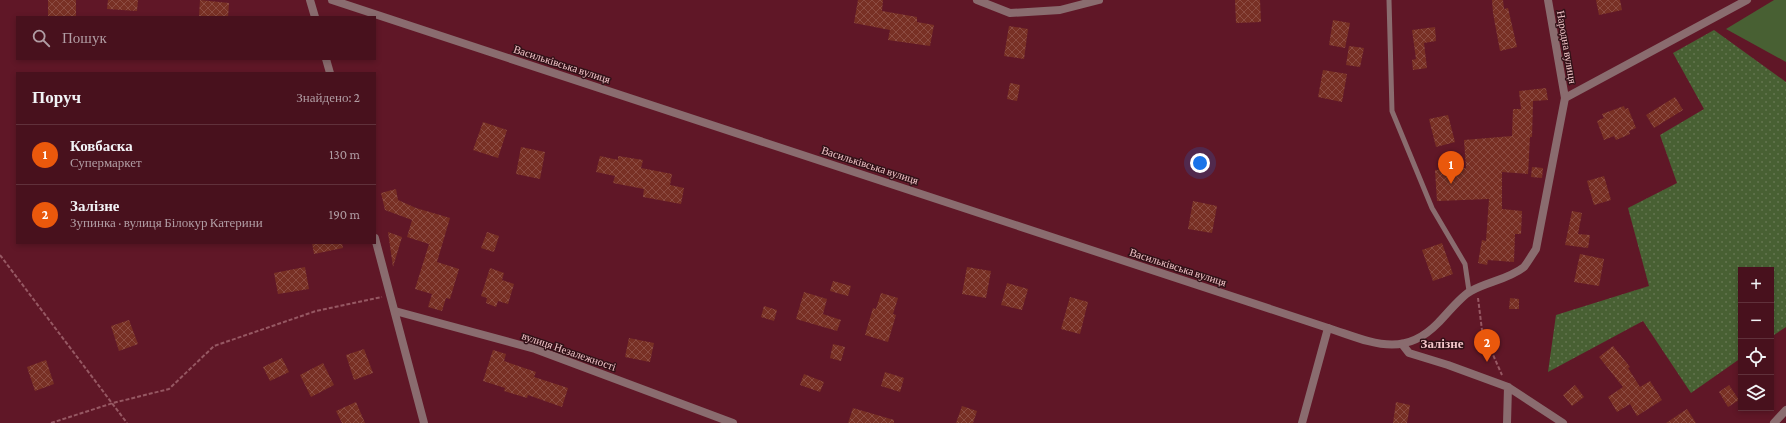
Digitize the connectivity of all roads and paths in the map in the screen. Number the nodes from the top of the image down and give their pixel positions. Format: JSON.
{"nodes":[{"id":1,"x":310,"y":0,"type":"edge"},
{"id":2,"x":332,"y":0,"type":"edge"},
{"id":3,"x":977,"y":0,"type":"edge"},
{"id":4,"x":1099,"y":0,"type":"edge"},
{"id":5,"x":1389,"y":0,"type":"edge"},
{"id":6,"x":1548,"y":0,"type":"edge"},
{"id":7,"x":1747,"y":0,"type":"edge"},
{"id":8,"x":315,"y":16,"type":"edge"},
{"id":9,"x":326,"y":60,"type":"edge"},
{"id":10,"x":330,"y":72,"type":"edge"},
{"id":11,"x":1565,"y":98,"type":"junction"},
{"id":12,"x":376,"y":242,"type":"edge"},
{"id":13,"x":0,"y":255,"type":"edge"},
{"id":14,"x":1473,"y":290,"type":"junction"},
{"id":15,"x":391,"y":295,"type":"junction"},
{"id":16,"x":395,"y":311,"type":"junction"},
{"id":17,"x":1328,"y":328,"type":"junction"},
{"id":18,"x":1402,"y":344,"type":"junction"},
{"id":19,"x":1508,"y":387,"type":"junction"},
{"id":20,"x":113,"y":404,"type":"junction"},
{"id":21,"x":1786,"y":410,"type":"edge"},
{"id":22,"x":51,"y":423,"type":"edge"},
{"id":23,"x":127,"y":423,"type":"edge"},
{"id":24,"x":424,"y":423,"type":"edge"},
{"id":25,"x":733,"y":423,"type":"edge"},
{"id":26,"x":1302,"y":423,"type":"edge"},
{"id":27,"x":1507,"y":423,"type":"edge"},
{"id":28,"x":1563,"y":423,"type":"edge"},
{"id":29,"x":1774,"y":423,"type":"edge"}],
"edges":[{"from":1,"to":8,"type":"street"},
{"from":2,"to":17,"type":"street","name":"Васильківська вулиця"},
{"from":3,"to":4,"type":"street"},
{"from":5,"to":14,"type":"lane"},
{"from":6,"to":11,"type":"street","name":"Народна вулиця"},
{"from":7,"to":11,"type":"street"},
{"from":9,"to":10,"type":"street"},
{"from":11,"to":14,"type":"street"},
{"from":12,"to":15,"type":"street"},
{"from":13,"to":20,"type":"path"},
{"from":14,"to":18,"type":"street"},
{"from":14,"to":19,"type":"path"},
{"from":15,"to":16,"type":"street"},
{"from":15,"to":20,"type":"path"},
{"from":16,"to":24,"type":"street"},
{"from":16,"to":25,"type":"street","name":"вулиця Незалежності"},
{"from":17,"to":18,"type":"street","name":"Васильківська вулиця"},
{"from":17,"to":26,"type":"street"},
{"from":18,"to":19,"type":"street"},
{"from":19,"to":27,"type":"street"},
{"from":19,"to":28,"type":"street"},
{"from":20,"to":22,"type":"path"},
{"from":20,"to":23,"type":"path"},
{"from":21,"to":29,"type":"street"}]}
